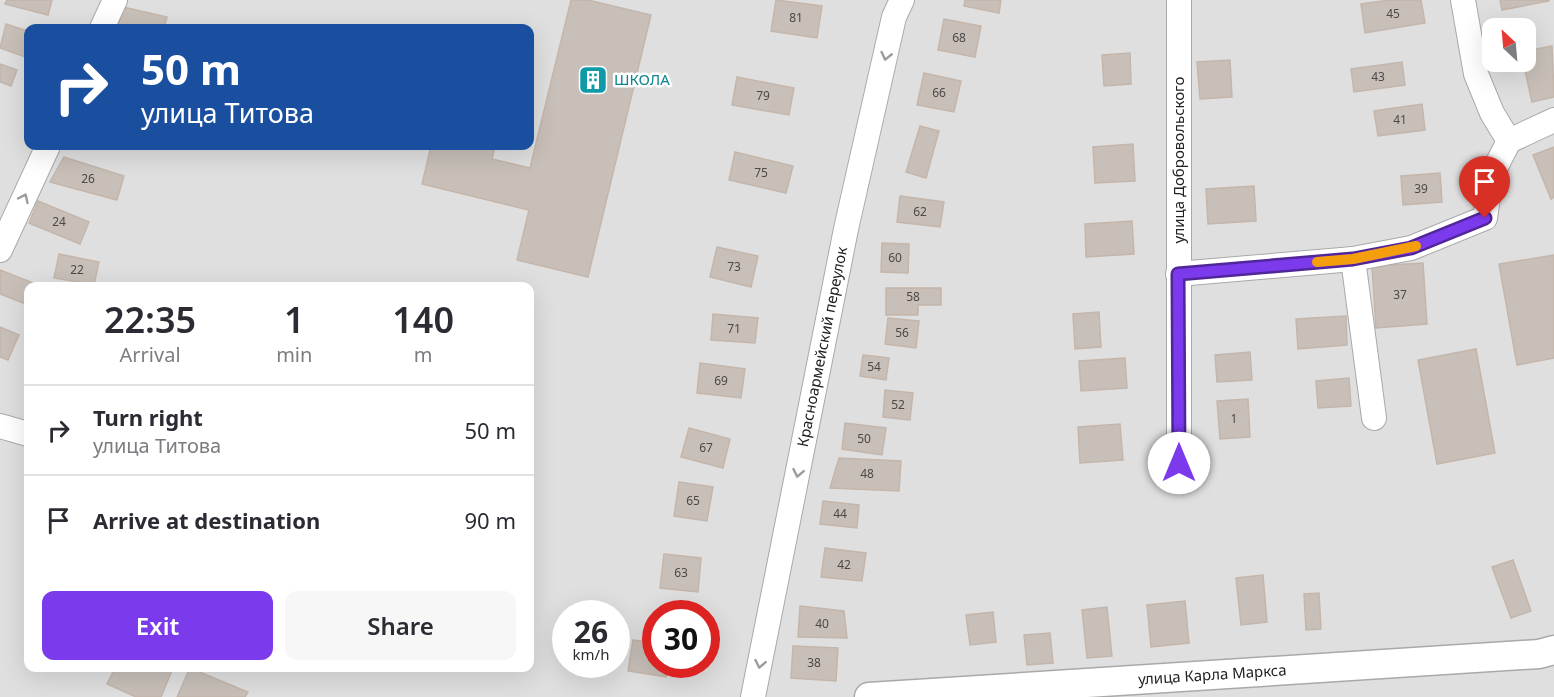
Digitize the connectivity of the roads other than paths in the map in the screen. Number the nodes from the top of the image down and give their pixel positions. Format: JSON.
{"nodes":[{"id":1,"x":115,"y":0,"type":"edge"},
{"id":2,"x":902,"y":0,"type":"edge"},
{"id":3,"x":1179,"y":0,"type":"edge"},
{"id":4,"x":1463,"y":0,"type":"edge"},
{"id":5,"x":104,"y":24,"type":"edge"},
{"id":6,"x":1554,"y":120,"type":"edge"},
{"id":7,"x":1509,"y":141,"type":"junction"},
{"id":8,"x":46,"y":150,"type":"edge"},
{"id":9,"x":0,"y":250,"type":"edge"},
{"id":10,"x":1353,"y":259,"type":"junction"},
{"id":11,"x":1178,"y":274,"type":"junction"},
{"id":12,"x":1374,"y":418,"type":"dead end"},
{"id":13,"x":0,"y":426,"type":"edge"},
{"id":14,"x":24,"y":433,"type":"edge"},
{"id":15,"x":1179,"y":463,"type":"dead end"},
{"id":16,"x":1554,"y":650,"type":"edge"},
{"id":17,"x":753,"y":697,"type":"edge"},
{"id":18,"x":869,"y":697,"type":"edge"}],
"edges":[{"from":1,"to":5,"type":"street"},
{"from":2,"to":17,"type":"street","name":"Красноармейский переулок","one_way":true},
{"from":3,"to":11,"type":"street","name":"улица Добровольского"},
{"from":4,"to":7,"type":"street"},
{"from":6,"to":7,"type":"street"},
{"from":7,"to":10,"type":"street"},
{"from":9,"to":8,"type":"street","one_way":true},
{"from":10,"to":11,"type":"street"},
{"from":10,"to":12,"type":"street"},
{"from":11,"to":15,"type":"street","name":"улица Добровольского"},
{"from":13,"to":14,"type":"street"},
{"from":16,"to":18,"type":"street","name":"улица Карла Маркса"}]}
